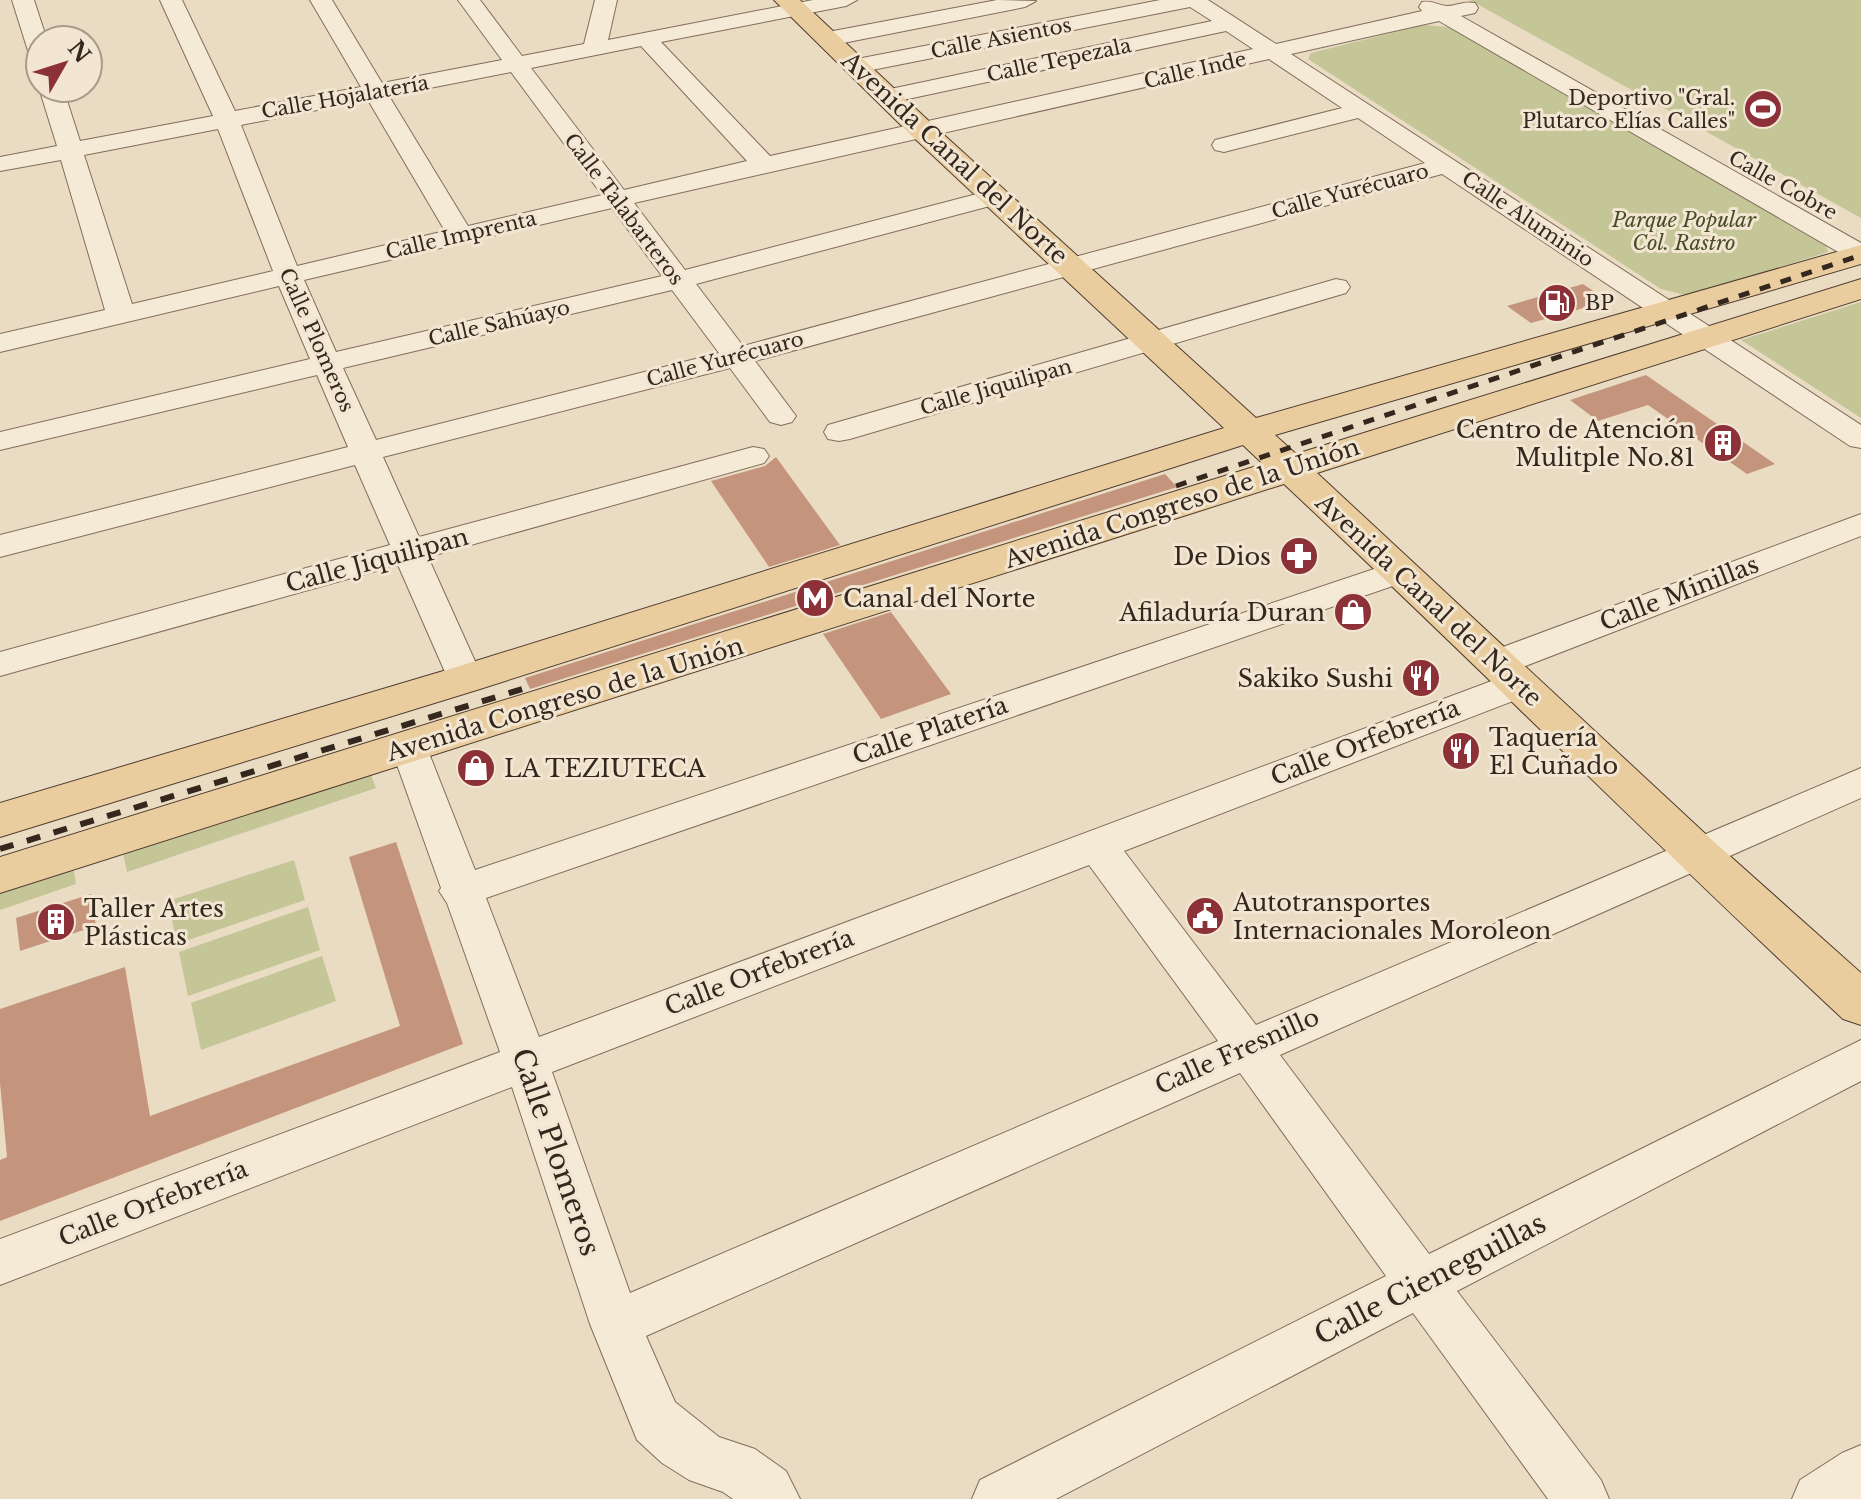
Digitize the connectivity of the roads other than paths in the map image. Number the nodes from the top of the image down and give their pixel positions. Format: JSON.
{"nodes":[{"id":1,"x":23,"y":0,"type":"edge"},
{"id":2,"x":171,"y":0,"type":"edge"},
{"id":3,"x":321,"y":0,"type":"edge"},
{"id":4,"x":469,"y":0,"type":"edge"},
{"id":5,"x":846,"y":0,"type":"edge"},
{"id":6,"x":1193,"y":0,"type":"edge"},
{"id":7,"x":1418,"y":0,"type":"edge"},
{"id":8,"x":1024,"y":1,"type":"edge"},
{"id":9,"x":792,"y":5,"type":"edge"},
{"id":10,"x":1454,"y":7,"type":"edge"},
{"id":11,"x":604,"y":10,"type":"edge"},
{"id":12,"x":31,"y":24,"type":"edge"},
{"id":13,"x":1229,"y":24,"type":"junction"},
{"id":14,"x":1058,"y":26,"type":"junction"},
{"id":15,"x":691,"y":31,"type":"junction"},
{"id":16,"x":646,"y":39,"type":"junction"},
{"id":17,"x":828,"y":39,"type":"junction"},
{"id":18,"x":594,"y":50,"type":"junction"},
{"id":19,"x":1275,"y":51,"type":"junction"},
{"id":20,"x":1094,"y":52,"type":"junction"},
{"id":21,"x":517,"y":65,"type":"junction"},
{"id":22,"x":857,"y":66,"type":"junction"},
{"id":23,"x":1136,"y":83,"type":"junction"},
{"id":24,"x":377,"y":91,"type":"junction"},
{"id":25,"x":889,"y":96,"type":"junction"},
{"id":26,"x":56,"y":104,"type":"edge"},
{"id":27,"x":1362,"y":110,"type":"junction"},
{"id":28,"x":226,"y":118,"type":"junction"},
{"id":29,"x":922,"y":130,"type":"junction"},
{"id":30,"x":1224,"y":145,"type":"dead end"},
{"id":31,"x":71,"y":150,"type":"junction"},
{"id":32,"x":0,"y":164,"type":"edge"},
{"id":33,"x":764,"y":165,"type":"junction"},
{"id":34,"x":1447,"y":165,"type":"junction"},
{"id":35,"x":996,"y":197,"type":"junction"},
{"id":36,"x":616,"y":200,"type":"junction"},
{"id":37,"x":1861,"y":229,"type":"edge"},
{"id":38,"x":460,"y":235,"type":"junction"},
{"id":39,"x":1861,"y":254,"type":"edge"},
{"id":40,"x":1070,"y":267,"type":"junction"},
{"id":41,"x":288,"y":276,"type":"junction"},
{"id":42,"x":678,"y":280,"type":"junction"},
{"id":43,"x":1336,"y":287,"type":"dead end"},
{"id":44,"x":1861,"y":289,"type":"edge"},
{"id":45,"x":1667,"y":312,"type":"junction"},
{"id":46,"x":121,"y":315,"type":"junction"},
{"id":47,"x":1708,"y":339,"type":"junction"},
{"id":48,"x":0,"y":343,"type":"edge"},
{"id":49,"x":1152,"y":343,"type":"junction"},
{"id":50,"x":736,"y":357,"type":"junction"},
{"id":51,"x":328,"y":364,"type":"junction"},
{"id":52,"x":781,"y":416,"type":"dead end"},
{"id":53,"x":1250,"y":431,"type":"junction"},
{"id":54,"x":839,"y":432,"type":"dead end"},
{"id":55,"x":1861,"y":439,"type":"edge"},
{"id":56,"x":0,"y":441,"type":"edge"},
{"id":57,"x":367,"y":452,"type":"junction"},
{"id":58,"x":753,"y":456,"type":"dead end"},
{"id":59,"x":1290,"y":469,"type":"junction"},
{"id":60,"x":1861,"y":524,"type":"edge"},
{"id":61,"x":0,"y":546,"type":"edge"},
{"id":62,"x":410,"y":550,"type":"junction"},
{"id":63,"x":1401,"y":571,"type":"junction"},
{"id":64,"x":0,"y":664,"type":"edge"},
{"id":65,"x":1508,"y":674,"type":"junction"},
{"id":66,"x":465,"y":679,"type":"junction"},
{"id":67,"x":410,"y":748,"type":"junction"},
{"id":68,"x":1861,"y":782,"type":"edge"},
{"id":69,"x":0,"y":820,"type":"edge"},
{"id":70,"x":1095,"y":843,"type":"junction"},
{"id":71,"x":1695,"y":853,"type":"junction"},
{"id":72,"x":0,"y":875,"type":"edge"},
{"id":73,"x":460,"y":891,"type":"junction"},
{"id":74,"x":1861,"y":1004,"type":"edge"},
{"id":75,"x":1249,"y":1046,"type":"junction"},
{"id":76,"x":1861,"y":1059,"type":"edge"},
{"id":77,"x":526,"y":1061,"type":"junction"},
{"id":78,"x":0,"y":1262,"type":"edge"},
{"id":79,"x":1419,"y":1285,"type":"junction"},
{"id":80,"x":615,"y":1324,"type":"junction"},
{"id":81,"x":1861,"y":1472,"type":"edge"},
{"id":82,"x":773,"y":1499,"type":"edge"},
{"id":83,"x":999,"y":1499,"type":"edge"},
{"id":84,"x":1582,"y":1499,"type":"edge"},
{"id":85,"x":1819,"y":1499,"type":"edge"}],
"edges":[{"from":1,"to":12,"type":"street"},
{"from":2,"to":28,"type":"street","name":"Calle Plomeros"},
{"from":3,"to":24,"type":"street"},
{"from":4,"to":21,"type":"street","name":"Calle Talabarteros"},
{"from":5,"to":9,"type":"street","name":"Calle Hojalatería"},
{"from":6,"to":13,"type":"street","name":"Calle Aluminio"},
{"from":6,"to":14,"type":"street","name":"Calle Asientos"},
{"from":7,"to":10,"type":"street","name":"Calle Cobre"},
{"from":8,"to":14,"type":"street"},
{"from":8,"to":17,"type":"street"},
{"from":9,"to":15,"type":"street","name":"Calle Hojalatería"},
{"from":9,"to":17,"type":"main road","name":"Avenida Canal del Norte"},
{"from":10,"to":19,"type":"street","name":"Calle Inde"},
{"from":10,"to":37,"type":"street","name":"Calle Cobre"},
{"from":10,"to":39,"type":"street","name":"Calle Cobre"},
{"from":11,"to":15,"type":"street","name":"Calle Hojalatería"},
{"from":11,"to":18,"type":"street"},
{"from":13,"to":19,"type":"street","name":"Calle Aluminio"},
{"from":13,"to":20,"type":"street","name":"Calle Tepezala"},
{"from":14,"to":20,"type":"street"},
{"from":14,"to":22,"type":"street","name":"Calle Asientos"},
{"from":15,"to":16,"type":"street","name":"Calle Hojalatería"},
{"from":16,"to":18,"type":"street","name":"Calle Hojalatería"},
{"from":16,"to":33,"type":"street"},
{"from":17,"to":22,"type":"main road","name":"Avenida Canal del Norte"},
{"from":18,"to":21,"type":"street","name":"Calle Hojalatería"},
{"from":19,"to":23,"type":"street","name":"Calle Inde"},
{"from":19,"to":27,"type":"street","name":"Calle Aluminio"},
{"from":20,"to":23,"type":"street"},
{"from":20,"to":25,"type":"street","name":"Calle Tepezala"},
{"from":21,"to":24,"type":"street","name":"Calle Hojalatería"},
{"from":21,"to":36,"type":"street","name":"Calle Talabarteros"},
{"from":22,"to":25,"type":"main road","name":"Avenida Canal del Norte"},
{"from":23,"to":29,"type":"street","name":"Calle Inde"},
{"from":24,"to":28,"type":"street","name":"Calle Hojalatería"},
{"from":24,"to":38,"type":"street"},
{"from":25,"to":29,"type":"main road","name":"Avenida Canal del Norte"},
{"from":26,"to":31,"type":"street"},
{"from":27,"to":30,"type":"street"},
{"from":27,"to":34,"type":"street","name":"Calle Aluminio"},
{"from":28,"to":31,"type":"street","name":"Calle Hojalatería"},
{"from":28,"to":41,"type":"street","name":"Calle Plomeros"},
{"from":29,"to":33,"type":"street","name":"Calle Imprenta"},
{"from":29,"to":35,"type":"main road","name":"Avenida Canal del Norte"},
{"from":31,"to":32,"type":"street","name":"Calle Hojalatería"},
{"from":31,"to":46,"type":"street"},
{"from":33,"to":36,"type":"street","name":"Calle Imprenta"},
{"from":34,"to":40,"type":"street","name":"Calle Yurécuaro"},
{"from":34,"to":45,"type":"street","name":"Calle Aluminio"},
{"from":35,"to":40,"type":"main road","name":"Avenida Canal del Norte"},
{"from":35,"to":42,"type":"street","name":"Calle Sahúayo"},
{"from":36,"to":38,"type":"street","name":"Calle Imprenta"},
{"from":36,"to":42,"type":"street","name":"Calle Talabarteros"},
{"from":38,"to":41,"type":"street","name":"Calle Imprenta"},
{"from":39,"to":45,"type":"main road","name":"Avenida Congreso de la Unión"},
{"from":40,"to":49,"type":"main road","name":"Avenida Canal del Norte"},
{"from":40,"to":50,"type":"street","name":"Calle Yurécuaro"},
{"from":41,"to":46,"type":"street","name":"Calle Imprenta"},
{"from":41,"to":51,"type":"street","name":"Calle Plomeros"},
{"from":42,"to":50,"type":"street","name":"Calle Talabarteros"},
{"from":42,"to":51,"type":"street","name":"Calle Sahúayo"},
{"from":43,"to":49,"type":"street","name":"Calle Jiquilipan"},
{"from":44,"to":47,"type":"main road","name":"Avenida Congreso de la Unión"},
{"from":45,"to":47,"type":"street","name":"Calle Aluminio"},
{"from":45,"to":53,"type":"main road","name":"Avenida Congreso de la Unión"},
{"from":46,"to":48,"type":"street","name":"Calle Imprenta"},
{"from":47,"to":55,"type":"street","name":"Calle Aluminio"},
{"from":47,"to":59,"type":"main road","name":"Avenida Congreso de la Unión"},
{"from":49,"to":53,"type":"main road","name":"Avenida Canal del Norte"},
{"from":49,"to":54,"type":"street","name":"Calle Jiquilipan"},
{"from":50,"to":52,"type":"street","name":"Calle Talabarteros"},
{"from":50,"to":57,"type":"street","name":"Calle Yurécuaro"},
{"from":51,"to":56,"type":"street","name":"Calle Sahúayo"},
{"from":51,"to":57,"type":"street","name":"Calle Plomeros"},
{"from":53,"to":59,"type":"main road","name":"Avenida Canal del Norte"},
{"from":53,"to":66,"type":"main road","name":"Avenida Congreso de la Unión"},
{"from":57,"to":61,"type":"street","name":"Calle Yurécuaro"},
{"from":57,"to":62,"type":"street","name":"Calle Plomeros"},
{"from":58,"to":62,"type":"street","name":"Calle Jiquilipan"},
{"from":59,"to":63,"type":"main road","name":"Avenida Canal del Norte"},
{"from":59,"to":67,"type":"main road","name":"Avenida Congreso de la Unión"},
{"from":60,"to":65,"type":"street","name":"Calle Minillas"},
{"from":62,"to":64,"type":"street","name":"Calle Jiquilipan"},
{"from":62,"to":66,"type":"street","name":"Calle Plomeros"},
{"from":63,"to":65,"type":"main road","name":"Avenida Canal del Norte"},
{"from":63,"to":73,"type":"street","name":"Calle Platería"},
{"from":65,"to":70,"type":"street","name":"Calle Orfebrería"},
{"from":65,"to":71,"type":"main road","name":"Avenida Canal del Norte"},
{"from":66,"to":69,"type":"main road","name":"Avenida Congreso de la Unión"},
{"from":67,"to":72,"type":"main road","name":"Avenida Congreso de la Unión"},
{"from":67,"to":73,"type":"street","name":"Calle Plomeros"},
{"from":68,"to":71,"type":"street","name":"Calle Fresnillo"},
{"from":70,"to":75,"type":"street"},
{"from":70,"to":77,"type":"street","name":"Calle Orfebrería"},
{"from":71,"to":74,"type":"main road","name":"Avenida Canal del Norte"},
{"from":71,"to":75,"type":"street","name":"Calle Fresnillo"},
{"from":73,"to":77,"type":"street","name":"Calle Plomeros"},
{"from":75,"to":79,"type":"street"},
{"from":75,"to":80,"type":"street","name":"Calle Fresnillo"},
{"from":76,"to":79,"type":"street","name":"Calle Cieneguillas"},
{"from":77,"to":78,"type":"street","name":"Calle Orfebrería"},
{"from":77,"to":80,"type":"street","name":"Calle Plomeros"},
{"from":79,"to":83,"type":"street","name":"Calle Cieneguillas"},
{"from":79,"to":84,"type":"street"},
{"from":80,"to":82,"type":"street","name":"Calle Plomeros"},
{"from":81,"to":85,"type":"street"}]}
